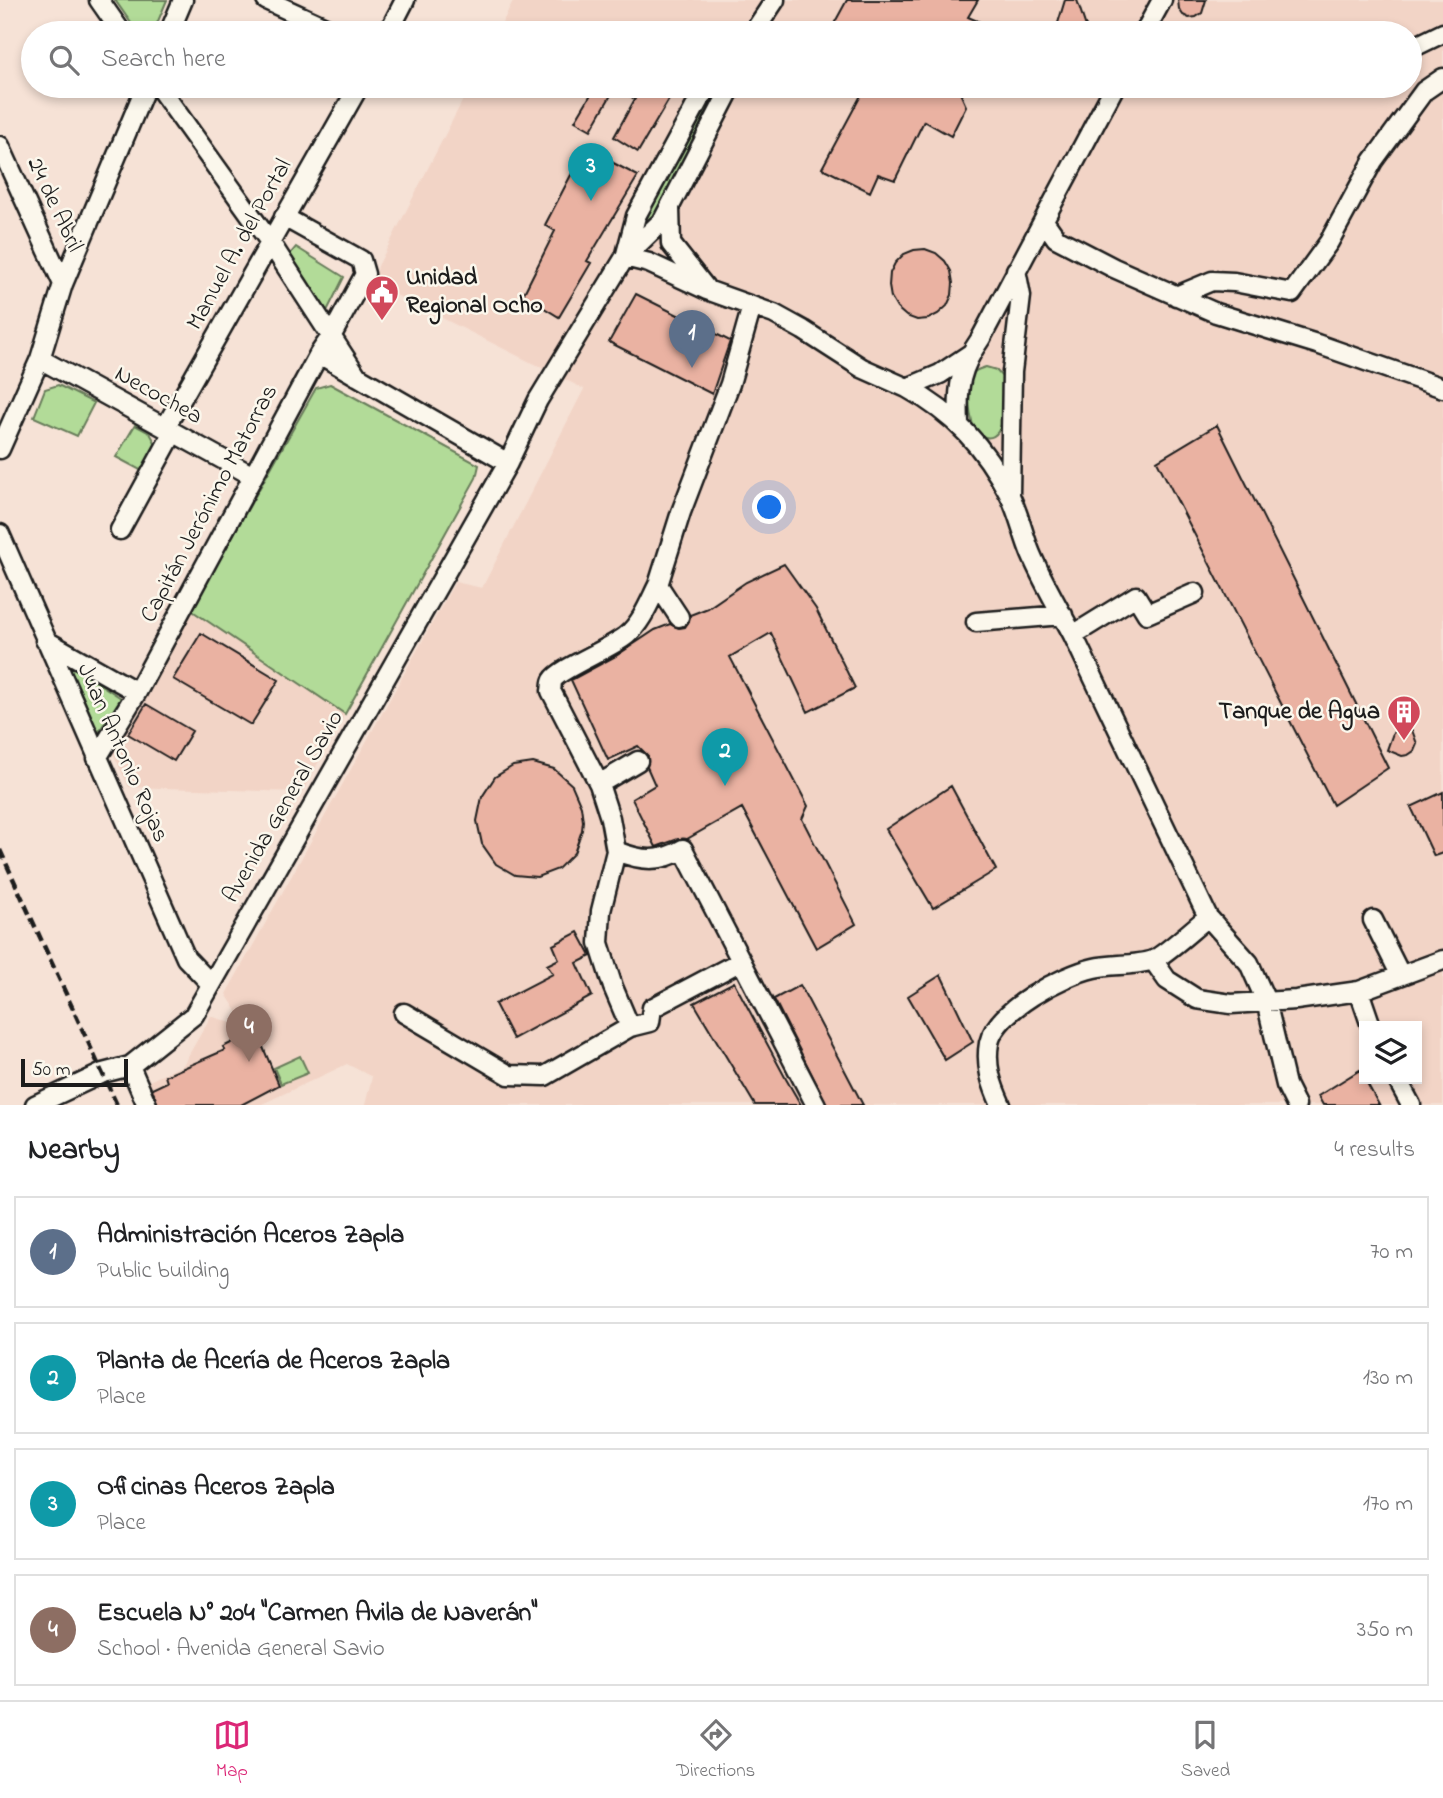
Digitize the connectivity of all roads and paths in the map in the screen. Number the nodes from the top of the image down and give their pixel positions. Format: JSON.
{"nodes":[{"id":1,"x":99,"y":0,"type":"edge"},
{"id":2,"x":183,"y":0,"type":"edge"},
{"id":3,"x":266,"y":0,"type":"edge"},
{"id":4,"x":405,"y":0,"type":"edge"},
{"id":5,"x":775,"y":0,"type":"edge"},
{"id":6,"x":1162,"y":0,"type":"edge"},
{"id":7,"x":114,"y":21,"type":"edge"},
{"id":8,"x":174,"y":21,"type":"edge"},
{"id":9,"x":312,"y":21,"type":"edge"},
{"id":10,"x":394,"y":21,"type":"edge"},
{"id":11,"x":761,"y":21,"type":"edge"},
{"id":12,"x":1151,"y":21,"type":"edge"},
{"id":13,"x":1443,"y":33,"type":"edge"},
{"id":14,"x":1422,"y":43,"type":"edge"},
{"id":15,"x":1443,"y":78,"type":"edge"},
{"id":16,"x":1422,"y":94,"type":"edge"},
{"id":17,"x":141,"y":98,"type":"edge"},
{"id":18,"x":167,"y":98,"type":"edge"},
{"id":19,"x":352,"y":98,"type":"edge"},
{"id":20,"x":700,"y":98,"type":"edge"},
{"id":21,"x":726,"y":98,"type":"edge"},
{"id":22,"x":1109,"y":98,"type":"edge"},
{"id":23,"x":1419,"y":98,"type":"edge"},
{"id":24,"x":0,"y":146,"type":"edge"},
{"id":25,"x":670,"y":205,"type":"junction"},
{"id":26,"x":284,"y":217,"type":"junction"},
{"id":27,"x":1044,"y":221,"type":"junction"},
{"id":28,"x":270,"y":242,"type":"junction"},
{"id":29,"x":625,"y":257,"type":"junction"},
{"id":30,"x":1016,"y":270,"type":"junction"},
{"id":31,"x":63,"y":284,"type":"junction"},
{"id":32,"x":707,"y":290,"type":"junction"},
{"id":33,"x":1176,"y":296,"type":"junction"},
{"id":34,"x":752,"y":306,"type":"junction"},
{"id":35,"x":332,"y":334,"type":"junction"},
{"id":36,"x":319,"y":354,"type":"junction"},
{"id":37,"x":970,"y":354,"type":"junction"},
{"id":38,"x":40,"y":359,"type":"junction"},
{"id":39,"x":358,"y":376,"type":"junction"},
{"id":40,"x":907,"y":388,"type":"junction"},
{"id":41,"x":1443,"y":388,"type":"edge"},
{"id":42,"x":959,"y":423,"type":"junction"},
{"id":43,"x":169,"y":430,"type":"junction"},
{"id":44,"x":0,"y":449,"type":"edge"},
{"id":45,"x":508,"y":463,"type":"junction"},
{"id":46,"x":253,"y":476,"type":"junction"},
{"id":47,"x":1010,"y":495,"type":"junction"},
{"id":48,"x":120,"y":530,"type":"dead end"},
{"id":49,"x":0,"y":534,"type":"edge"},
{"id":50,"x":658,"y":585,"type":"junction"},
{"id":51,"x":1195,"y":593,"type":"dead end"},
{"id":52,"x":1063,"y":615,"type":"junction"},
{"id":53,"x":679,"y":617,"type":"dead end"},
{"id":54,"x":976,"y":622,"type":"dead end"},
{"id":55,"x":1073,"y":635,"type":"junction"},
{"id":56,"x":45,"y":640,"type":"junction"},
{"id":57,"x":137,"y":692,"type":"junction"},
{"id":58,"x":97,"y":758,"type":"junction"},
{"id":59,"x":638,"y":761,"type":"dead end"},
{"id":60,"x":598,"y":784,"type":"junction"},
{"id":61,"x":616,"y":851,"type":"junction"},
{"id":62,"x":1208,"y":917,"type":"junction"},
{"id":63,"x":1373,"y":920,"type":"dead end"},
{"id":64,"x":1153,"y":960,"type":"junction"},
{"id":65,"x":1443,"y":960,"type":"edge"},
{"id":66,"x":741,"y":961,"type":"junction"},
{"id":67,"x":1399,"y":974,"type":"junction"},
{"id":68,"x":211,"y":984,"type":"junction"},
{"id":69,"x":1359,"y":992,"type":"junction"},
{"id":70,"x":1266,"y":1001,"type":"junction"},
{"id":71,"x":404,"y":1013,"type":"dead end"},
{"id":72,"x":1369,"y":1021,"type":"edge"},
{"id":73,"x":630,"y":1027,"type":"junction"},
{"id":74,"x":130,"y":1066,"type":"junction"},
{"id":75,"x":1400,"y":1084,"type":"edge"},
{"id":76,"x":35,"y":1105,"type":"edge"},
{"id":77,"x":147,"y":1105,"type":"edge"},
{"id":78,"x":816,"y":1105,"type":"edge"},
{"id":79,"x":1001,"y":1105,"type":"edge"},
{"id":80,"x":1296,"y":1105,"type":"edge"},
{"id":81,"x":1411,"y":1105,"type":"edge"}],
"edges":[{"from":1,"to":7,"type":"street"},
{"from":2,"to":8,"type":"street"},
{"from":3,"to":9,"type":"street"},
{"from":4,"to":10,"type":"street"},
{"from":5,"to":11,"type":"street"},
{"from":6,"to":12,"type":"street"},
{"from":13,"to":14,"type":"street"},
{"from":15,"to":16,"type":"street"},
{"from":17,"to":31,"type":"street"},
{"from":18,"to":28,"type":"street"},
{"from":19,"to":26,"type":"street","name":"Manuel A. del Portal"},
{"from":20,"to":29,"type":"street"},
{"from":21,"to":25,"type":"street"},
{"from":22,"to":27,"type":"street"},
{"from":23,"to":33,"type":"street"},
{"from":24,"to":31,"type":"street","name":"24 de Abril"},
{"from":25,"to":29,"type":"street"},
{"from":25,"to":32,"type":"street"},
{"from":26,"to":28,"type":"street","name":"Manuel A. del Portal"},
{"from":26,"to":35,"type":"street","name":"Capitán Jerónimo Matorras"},
{"from":27,"to":30,"type":"street"},
{"from":27,"to":33,"type":"street"},
{"from":28,"to":35,"type":"street"},
{"from":28,"to":43,"type":"street","name":"Manuel A. del Portal"},
{"from":29,"to":32,"type":"street"},
{"from":29,"to":45,"type":"street","name":"Avenida General Savio"},
{"from":30,"to":37,"type":"street"},
{"from":30,"to":47,"type":"street"},
{"from":31,"to":38,"type":"street"},
{"from":32,"to":34,"type":"street"},
{"from":33,"to":41,"type":"street"},
{"from":34,"to":40,"type":"street"},
{"from":34,"to":50,"type":"street"},
{"from":35,"to":36,"type":"street","name":"Capitán Jerónimo Matorras"},
{"from":35,"to":39,"type":"street"},
{"from":36,"to":39,"type":"street"},
{"from":36,"to":46,"type":"street","name":"Capitán Jerónimo Matorras"},
{"from":37,"to":40,"type":"street"},
{"from":37,"to":42,"type":"street"},
{"from":38,"to":43,"type":"street","name":"Necochea"},
{"from":38,"to":44,"type":"street"},
{"from":39,"to":45,"type":"street"},
{"from":40,"to":42,"type":"street"},
{"from":42,"to":47,"type":"street"},
{"from":43,"to":46,"type":"street","name":"Necochea"},
{"from":43,"to":48,"type":"street","name":"Manuel A. del Portal"},
{"from":45,"to":68,"type":"street","name":"Avenida General Savio"},
{"from":46,"to":57,"type":"street","name":"Capitán Jerónimo Matorras"},
{"from":47,"to":52,"type":"street"},
{"from":49,"to":56,"type":"street","name":"Juan Antonio Rojas"},
{"from":50,"to":53,"type":"street"},
{"from":50,"to":60,"type":"street"},
{"from":51,"to":55,"type":"street"},
{"from":52,"to":54,"type":"street"},
{"from":52,"to":55,"type":"street"},
{"from":55,"to":62,"type":"street"},
{"from":56,"to":57,"type":"street"},
{"from":56,"to":58,"type":"street","name":"Juan Antonio Rojas"},
{"from":57,"to":58,"type":"street","name":"Capitán Jerónimo Matorras"},
{"from":58,"to":68,"type":"street","name":"Juan Antonio Rojas"},
{"from":59,"to":60,"type":"street"},
{"from":60,"to":61,"type":"street"},
{"from":61,"to":66,"type":"street"},
{"from":61,"to":73,"type":"street"},
{"from":62,"to":64,"type":"street"},
{"from":62,"to":70,"type":"street"},
{"from":63,"to":67,"type":"street"},
{"from":64,"to":70,"type":"street"},
{"from":64,"to":79,"type":"street"},
{"from":65,"to":67,"type":"street"},
{"from":66,"to":73,"type":"street"},
{"from":66,"to":78,"type":"street"},
{"from":67,"to":69,"type":"street"},
{"from":68,"to":74,"type":"street","name":"Avenida General Savio"},
{"from":69,"to":70,"type":"street"},
{"from":69,"to":72,"type":"street"},
{"from":70,"to":80,"type":"street"},
{"from":71,"to":73,"type":"street"},
{"from":74,"to":76,"type":"street","name":"Avenida General Savio"},
{"from":74,"to":77,"type":"street"},
{"from":75,"to":81,"type":"street"}]}
